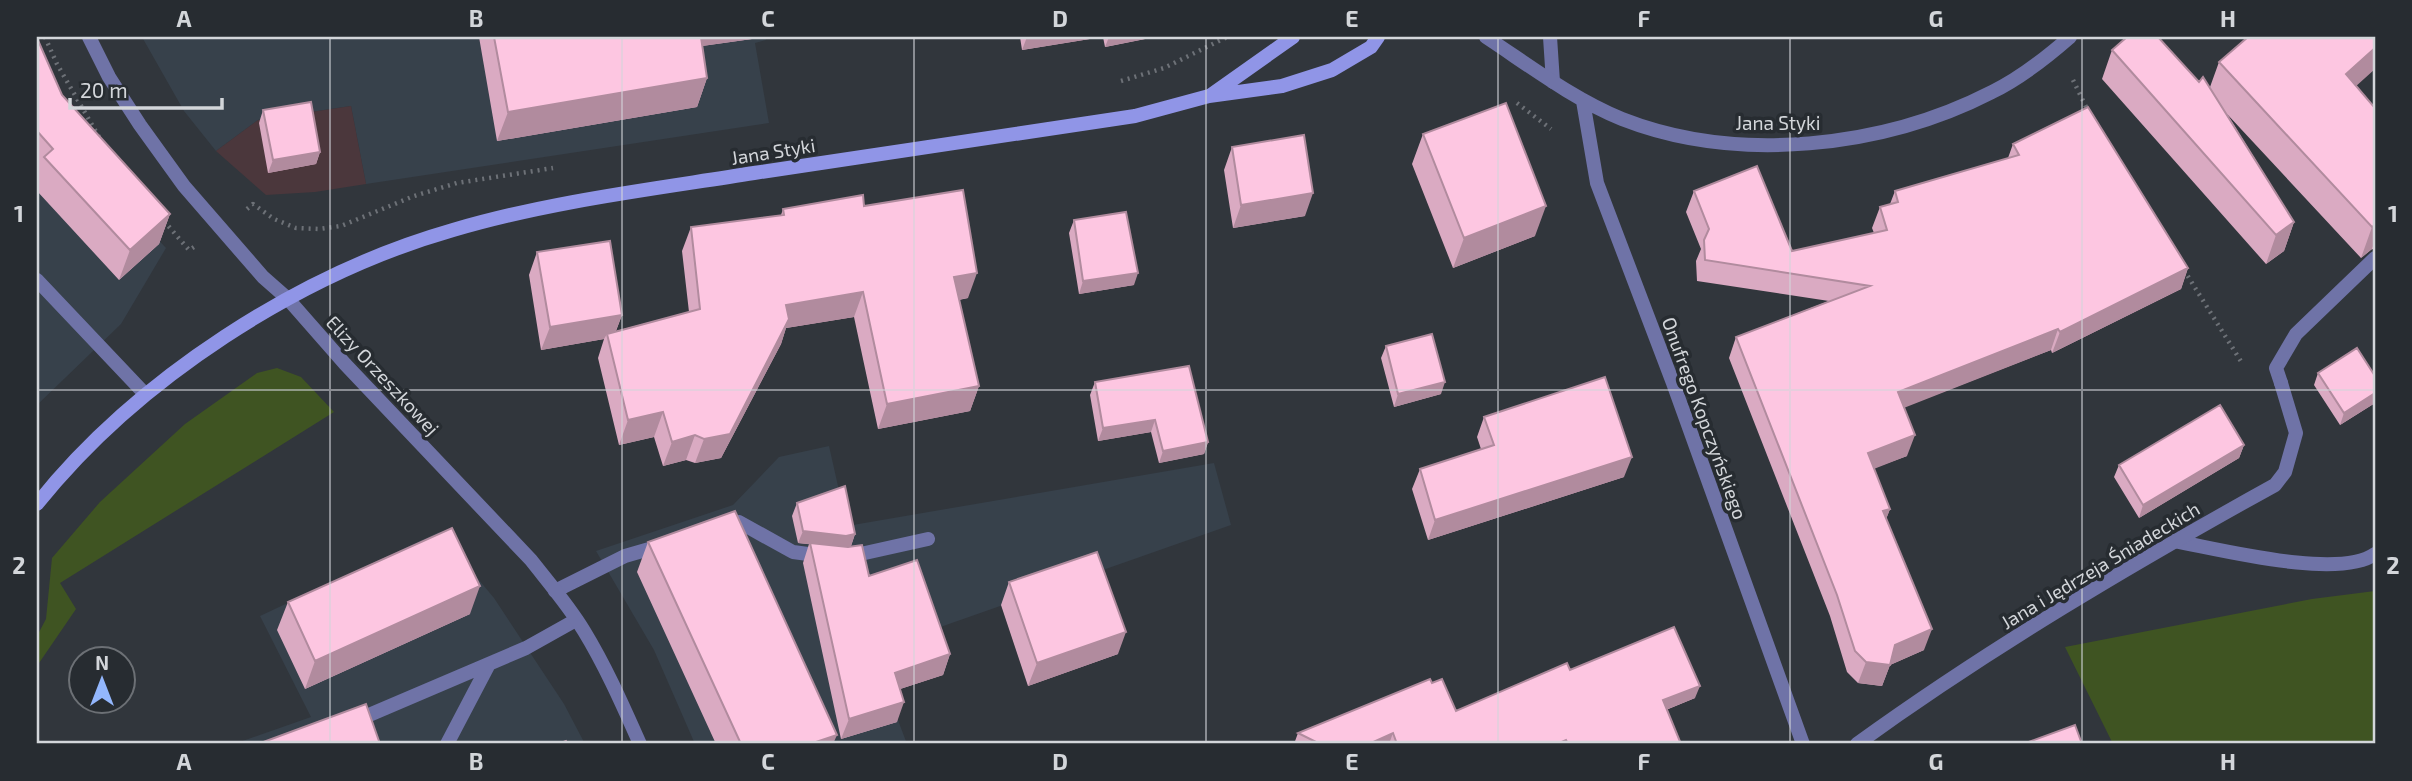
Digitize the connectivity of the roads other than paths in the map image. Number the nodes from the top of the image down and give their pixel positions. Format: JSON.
{"nodes":[{"id":1,"x":89,"y":37,"type":"edge"},
{"id":2,"x":1293,"y":37,"type":"edge"},
{"id":3,"x":1378,"y":37,"type":"edge"},
{"id":4,"x":1486,"y":37,"type":"edge"},
{"id":5,"x":1550,"y":37,"type":"edge"},
{"id":6,"x":2070,"y":37,"type":"edge"},
{"id":7,"x":1553,"y":82,"type":"junction"},
{"id":8,"x":1209,"y":96,"type":"junction"},
{"id":9,"x":1583,"y":101,"type":"junction"},
{"id":10,"x":2375,"y":258,"type":"edge"},
{"id":11,"x":37,"y":280,"type":"edge"},
{"id":12,"x":288,"y":299,"type":"junction"},
{"id":13,"x":145,"y":394,"type":"junction"},
{"id":14,"x":37,"y":504,"type":"edge"},
{"id":15,"x":714,"y":530,"type":"edge"},
{"id":16,"x":928,"y":539,"type":"dead end"},
{"id":17,"x":676,"y":541,"type":"edge"},
{"id":18,"x":2174,"y":541,"type":"junction"},
{"id":19,"x":2375,"y":554,"type":"edge"},
{"id":20,"x":555,"y":591,"type":"junction"},
{"id":21,"x":576,"y":620,"type":"junction"},
{"id":22,"x":489,"y":664,"type":"junction"},
{"id":23,"x":344,"y":724,"type":"edge"},
{"id":24,"x":447,"y":744,"type":"edge"},
{"id":25,"x":640,"y":744,"type":"edge"},
{"id":26,"x":1803,"y":744,"type":"edge"},
{"id":27,"x":1857,"y":744,"type":"edge"}],
"edges":[{"from":1,"to":12,"type":"street","name":"Elizy Orzeszkowej"},
{"from":2,"to":8,"type":"street","name":"Jana Styki"},
{"from":3,"to":8,"type":"street","name":"Jana Styki"},
{"from":4,"to":7,"type":"street","name":"Jana Styki"},
{"from":5,"to":7,"type":"street"},
{"from":6,"to":9,"type":"street","name":"Jana Styki"},
{"from":7,"to":9,"type":"street","name":"Jana Styki"},
{"from":8,"to":12,"type":"street","name":"Jana Styki"},
{"from":9,"to":26,"type":"street","name":"Onufrego Kopczyńskiego"},
{"from":10,"to":18,"type":"street","name":"Jana i Jędrzeja Śniadeckich"},
{"from":11,"to":13,"type":"street"},
{"from":12,"to":13,"type":"street","name":"Jana Styki"},
{"from":12,"to":20,"type":"street","name":"Elizy Orzeszkowej"},
{"from":13,"to":14,"type":"street","name":"Jana Styki"},
{"from":15,"to":16,"type":"street"},
{"from":17,"to":20,"type":"street"},
{"from":18,"to":19,"type":"street"},
{"from":18,"to":27,"type":"street","name":"Jana i Jędrzeja Śniadeckich"},
{"from":20,"to":21,"type":"street","name":"Elizy Orzeszkowej"},
{"from":21,"to":22,"type":"street"},
{"from":21,"to":25,"type":"street","name":"Elizy Orzeszkowej"},
{"from":22,"to":23,"type":"street"},
{"from":22,"to":24,"type":"street"}]}
